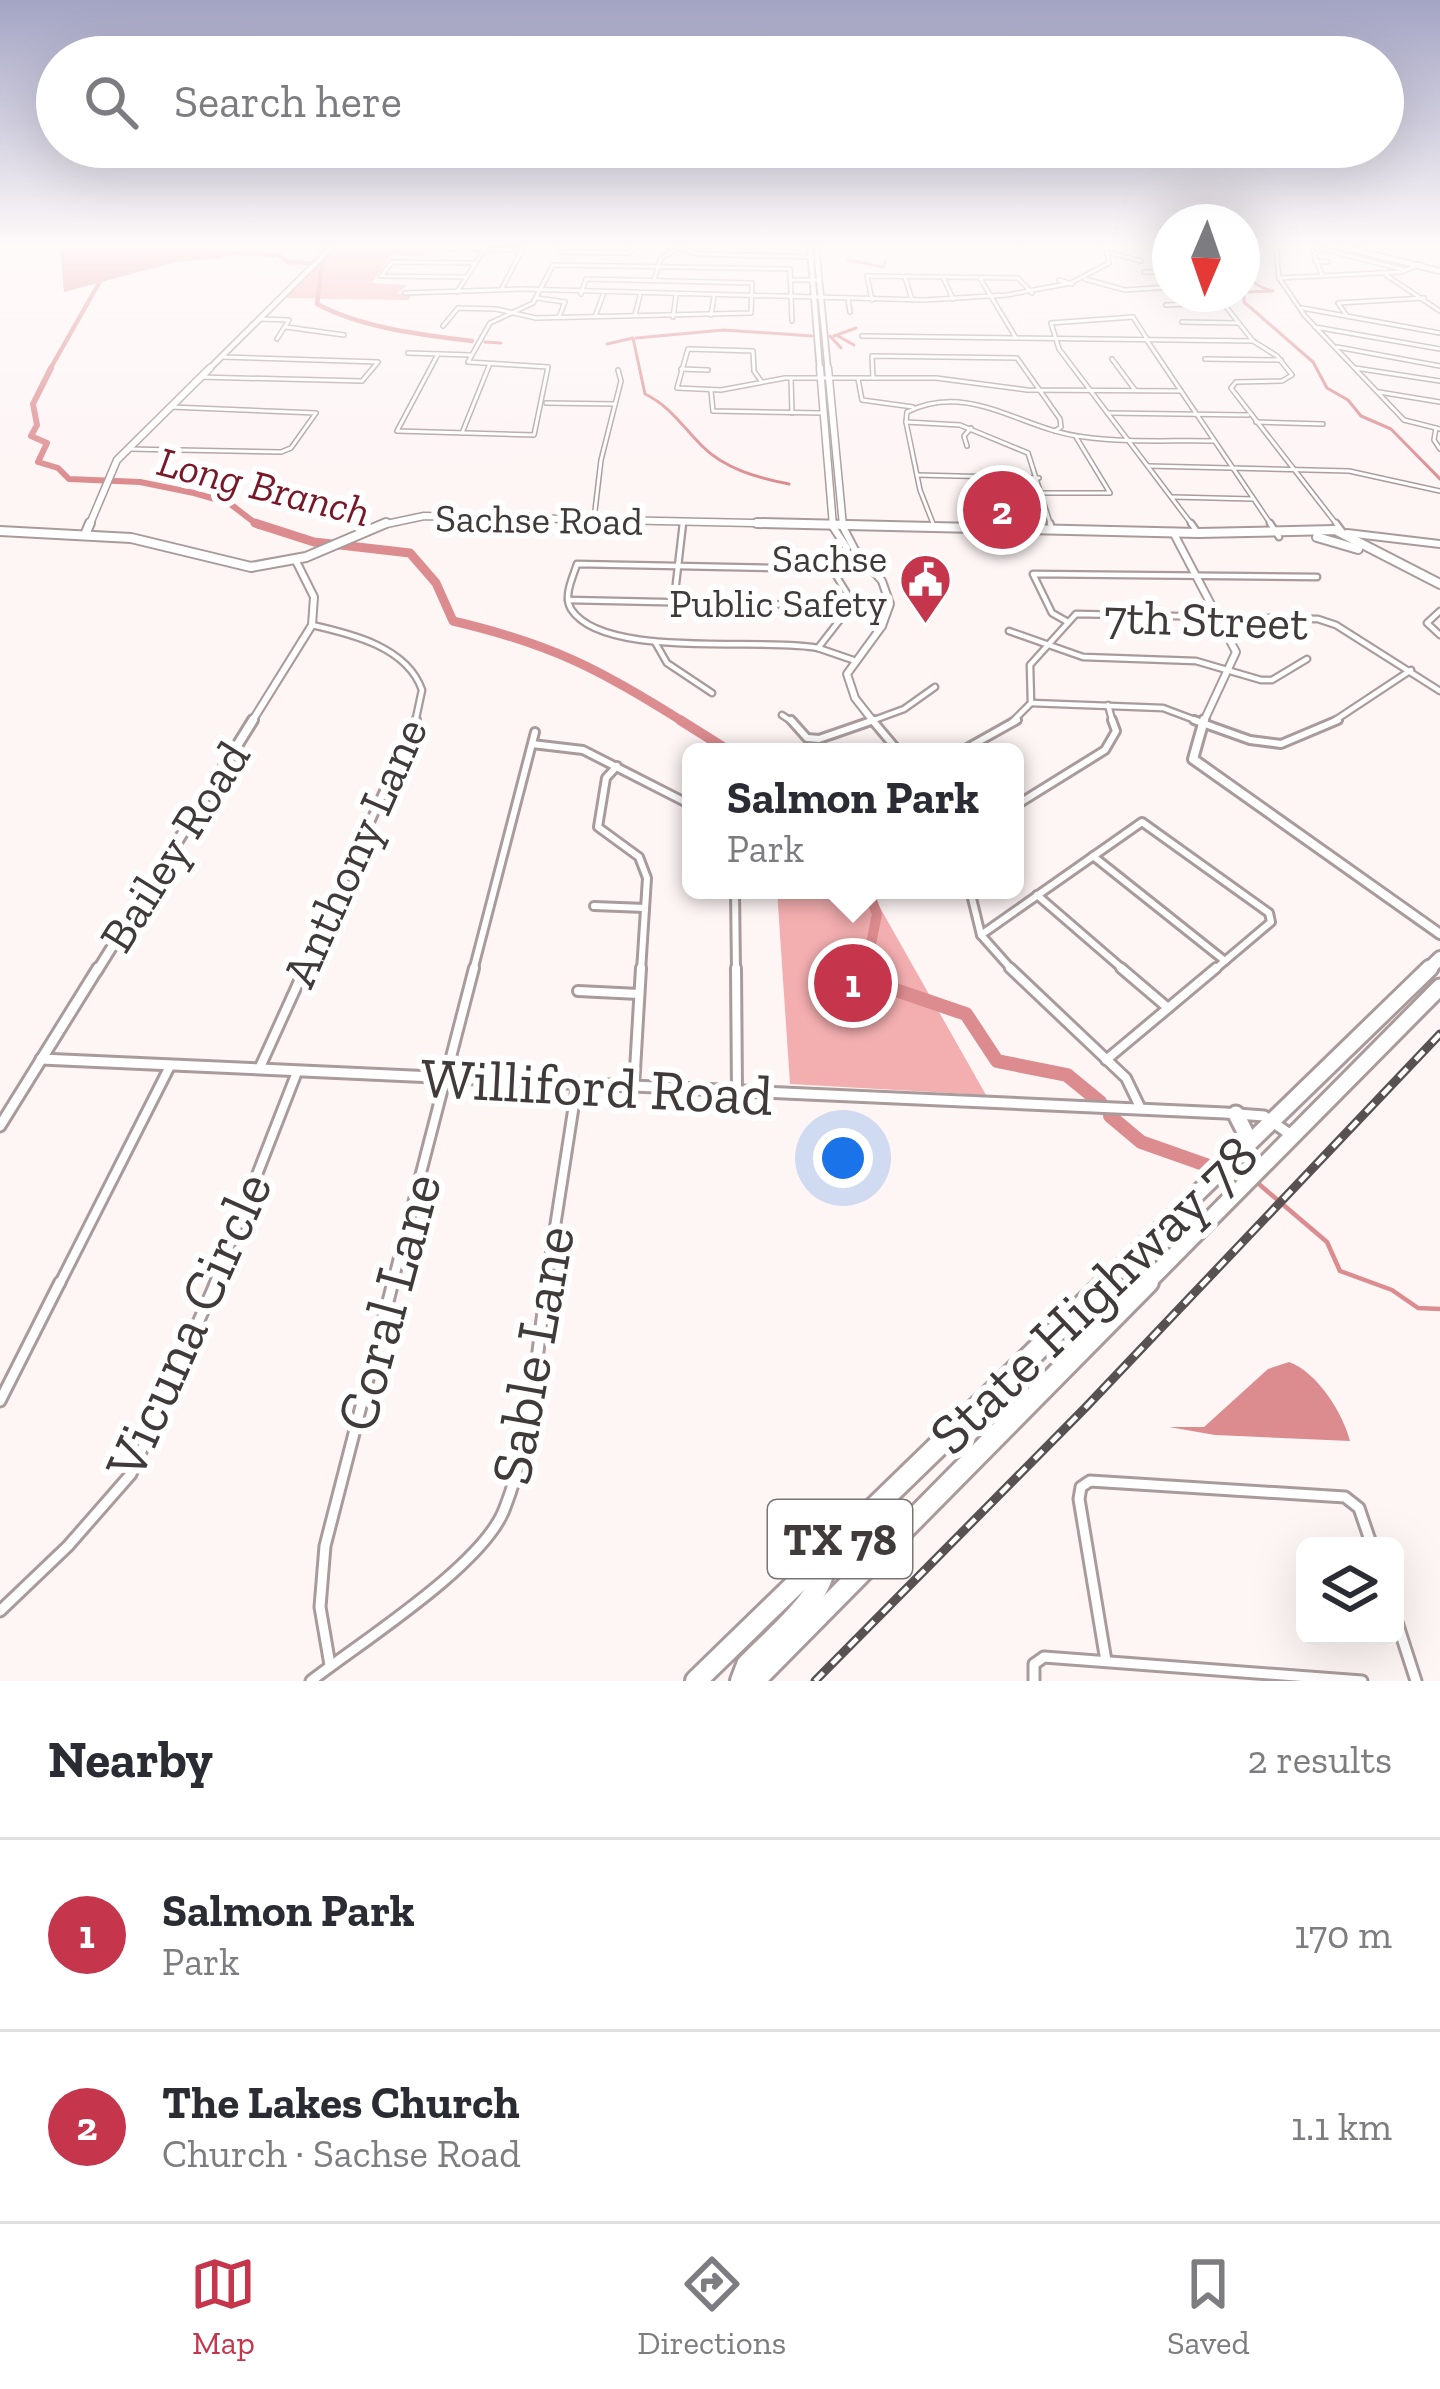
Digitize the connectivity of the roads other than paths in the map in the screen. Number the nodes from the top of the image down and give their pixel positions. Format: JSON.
{"nodes":[{"id":1,"x":253,"y":325,"type":"edge"},
{"id":2,"x":489,"y":325,"type":"edge"},
{"id":3,"x":820,"y":325,"type":"edge"},
{"id":4,"x":1008,"y":325,"type":"edge"},
{"id":5,"x":1053,"y":325,"type":"edge"},
{"id":6,"x":1138,"y":325,"type":"edge"},
{"id":7,"x":1240,"y":325,"type":"edge"},
{"id":8,"x":1399,"y":325,"type":"edge"},
{"id":9,"x":286,"y":326,"type":"joint"},
{"id":10,"x":1316,"y":327,"type":"joint"},
{"id":11,"x":968,"y":329,"type":"dead end"},
{"id":12,"x":1440,"y":333,"type":"edge"},
{"id":13,"x":344,"y":335,"type":"dead end"},
{"id":14,"x":862,"y":336,"type":"dead end"},
{"id":15,"x":932,"y":336,"type":"junction"},
{"id":16,"x":970,"y":337,"type":"junction"},
{"id":17,"x":1016,"y":338,"type":"junction"},
{"id":18,"x":278,"y":339,"type":"dead end"},
{"id":19,"x":1059,"y":339,"type":"junction"},
{"id":20,"x":1146,"y":340,"type":"junction"},
{"id":21,"x":1253,"y":341,"type":"junction"},
{"id":22,"x":1334,"y":347,"type":"junction"},
{"id":23,"x":1440,"y":349,"type":"edge"},
{"id":24,"x":408,"y":353,"type":"dead end"},
{"id":25,"x":438,"y":354,"type":"junction"},
{"id":26,"x":472,"y":355,"type":"junction"},
{"id":27,"x":220,"y":357,"type":"junction"},
{"id":28,"x":938,"y":357,"type":"junction"},
{"id":29,"x":1112,"y":359,"type":"dead end"},
{"id":30,"x":1205,"y":359,"type":"dead end"},
{"id":31,"x":1281,"y":361,"type":"junction"},
{"id":32,"x":490,"y":365,"type":"junction"},
{"id":33,"x":1440,"y":366,"type":"edge"},
{"id":34,"x":1355,"y":368,"type":"junction"},
{"id":35,"x":681,"y":369,"type":"junction"},
{"id":36,"x":618,"y":370,"type":"dead end"},
{"id":37,"x":708,"y":370,"type":"dead end"},
{"id":38,"x":200,"y":377,"type":"junction"},
{"id":39,"x":791,"y":378,"type":"junction"},
{"id":40,"x":825,"y":379,"type":"junction"},
{"id":41,"x":858,"y":379,"type":"junction"},
{"id":42,"x":873,"y":379,"type":"junction"},
{"id":43,"x":1440,"y":380,"type":"edge"},
{"id":44,"x":761,"y":381,"type":"junction"},
{"id":45,"x":1225,"y":382,"type":"dead end"},
{"id":46,"x":1233,"y":384,"type":"junction"},
{"id":47,"x":1090,"y":389,"type":"junction"},
{"id":48,"x":1040,"y":390,"type":"junction"},
{"id":49,"x":1135,"y":390,"type":"junction"},
{"id":50,"x":711,"y":391,"type":"junction"},
{"id":51,"x":1181,"y":391,"type":"junction"},
{"id":52,"x":1377,"y":392,"type":"junction"},
{"id":53,"x":1440,"y":402,"type":"edge"},
{"id":54,"x":545,"y":403,"type":"junction"},
{"id":55,"x":615,"y":404,"type":"junction"},
{"id":56,"x":171,"y":406,"type":"junction"},
{"id":57,"x":913,"y":407,"type":"junction"},
{"id":58,"x":1108,"y":412,"type":"junction"},
{"id":59,"x":792,"y":413,"type":"junction"},
{"id":60,"x":823,"y":413,"type":"junction"},
{"id":61,"x":1196,"y":414,"type":"junction"},
{"id":62,"x":1250,"y":416,"type":"junction"},
{"id":63,"x":906,"y":422,"type":"junction"},
{"id":64,"x":1256,"y":422,"type":"junction"},
{"id":65,"x":1323,"y":424,"type":"dead end"},
{"id":66,"x":971,"y":428,"type":"junction"},
{"id":67,"x":1438,"y":428,"type":"edge"},
{"id":68,"x":1055,"y":431,"type":"junction"},
{"id":69,"x":462,"y":433,"type":"junction"},
{"id":70,"x":1076,"y":437,"type":"junction"},
{"id":71,"x":1128,"y":439,"type":"junction"},
{"id":72,"x":830,"y":441,"type":"junction"},
{"id":73,"x":1214,"y":441,"type":"junction"},
{"id":74,"x":967,"y":446,"type":"dead end"},
{"id":75,"x":128,"y":449,"type":"junction"},
{"id":76,"x":1440,"y":449,"type":"edge"},
{"id":77,"x":1148,"y":466,"type":"junction"},
{"id":78,"x":1232,"y":468,"type":"junction"},
{"id":79,"x":1291,"y":469,"type":"junction"},
{"id":80,"x":917,"y":475,"type":"junction"},
{"id":81,"x":1039,"y":478,"type":"junction"},
{"id":82,"x":1440,"y":490,"type":"edge"},
{"id":83,"x":1041,"y":493,"type":"junction"},
{"id":84,"x":1172,"y":497,"type":"junction"},
{"id":85,"x":1253,"y":500,"type":"junction"},
{"id":86,"x":593,"y":519,"type":"junction"},
{"id":87,"x":683,"y":522,"type":"junction"},
{"id":88,"x":838,"y":525,"type":"junction"},
{"id":89,"x":934,"y":527,"type":"junction"},
{"id":90,"x":1053,"y":530,"type":"junction"},
{"id":91,"x":0,"y":531,"type":"edge"},
{"id":92,"x":1330,"y":531,"type":"junction"},
{"id":93,"x":1173,"y":532,"type":"junction"},
{"id":94,"x":1198,"y":533,"type":"junction"},
{"id":95,"x":86,"y":535,"type":"junction"},
{"id":96,"x":1278,"y":535,"type":"junction"},
{"id":97,"x":1348,"y":538,"type":"junction"},
{"id":98,"x":1440,"y":544,"type":"edge"},
{"id":99,"x":296,"y":561,"type":"junction"},
{"id":100,"x":678,"y":566,"type":"junction"},
{"id":101,"x":1196,"y":577,"type":"junction"},
{"id":102,"x":1317,"y":577,"type":"dead end"},
{"id":103,"x":1440,"y":585,"type":"edge"},
{"id":104,"x":568,"y":600,"type":"junction"},
{"id":105,"x":674,"y":601,"type":"junction"},
{"id":106,"x":1440,"y":611,"type":"edge"},
{"id":107,"x":848,"y":614,"type":"junction"},
{"id":108,"x":1218,"y":617,"type":"junction"},
{"id":109,"x":1066,"y":621,"type":"junction"},
{"id":110,"x":312,"y":625,"type":"junction"},
{"id":111,"x":1009,"y":632,"type":"dead end"},
{"id":112,"x":1440,"y":635,"type":"edge"},
{"id":113,"x":656,"y":642,"type":"junction"},
{"id":114,"x":1046,"y":646,"type":"junction"},
{"id":115,"x":818,"y":648,"type":"junction"},
{"id":116,"x":1307,"y":659,"type":"dead end"},
{"id":117,"x":853,"y":661,"type":"junction"},
{"id":118,"x":1411,"y":670,"type":"junction"},
{"id":119,"x":1230,"y":671,"type":"junction"},
{"id":120,"x":935,"y":687,"type":"dead end"},
{"id":121,"x":1440,"y":691,"type":"edge"},
{"id":122,"x":712,"y":693,"type":"dead end"},
{"id":123,"x":1030,"y":703,"type":"junction"},
{"id":124,"x":1108,"y":706,"type":"junction"},
{"id":125,"x":782,"y":715,"type":"dead end"},
{"id":126,"x":873,"y":721,"type":"junction"},
{"id":127,"x":1205,"y":721,"type":"junction"},
{"id":128,"x":535,"y":732,"type":"dead end"},
{"id":129,"x":891,"y":743,"type":"edge"},
{"id":130,"x":975,"y":743,"type":"edge"},
{"id":131,"x":532,"y":744,"type":"junction"},
{"id":132,"x":617,"y":766,"type":"junction"},
{"id":133,"x":682,"y":800,"type":"edge"},
{"id":134,"x":1024,"y":800,"type":"edge"},
{"id":135,"x":1093,"y":856,"type":"junction"},
{"id":136,"x":1037,"y":895,"type":"junction"},
{"id":137,"x":735,"y":899,"type":"edge"},
{"id":138,"x":972,"y":899,"type":"edge"},
{"id":139,"x":594,"y":906,"type":"dead end"},
{"id":140,"x":645,"y":908,"type":"junction"},
{"id":141,"x":1440,"y":934,"type":"edge"},
{"id":142,"x":981,"y":935,"type":"junction"},
{"id":143,"x":1440,"y":958,"type":"edge"},
{"id":144,"x":1225,"y":961,"type":"junction"},
{"id":145,"x":1440,"y":987,"type":"edge"},
{"id":146,"x":578,"y":991,"type":"dead end"},
{"id":147,"x":639,"y":994,"type":"junction"},
{"id":148,"x":1168,"y":1009,"type":"junction"},
{"id":149,"x":41,"y":1059,"type":"junction"},
{"id":150,"x":1106,"y":1060,"type":"junction"},
{"id":151,"x":170,"y":1066,"type":"junction"},
{"id":152,"x":259,"y":1070,"type":"junction"},
{"id":153,"x":297,"y":1072,"type":"junction"},
{"id":154,"x":446,"y":1079,"type":"junction"},
{"id":155,"x":578,"y":1085,"type":"junction"},
{"id":156,"x":634,"y":1088,"type":"junction"},
{"id":157,"x":737,"y":1092,"type":"junction"},
{"id":158,"x":1142,"y":1109,"type":"junction"},
{"id":159,"x":1236,"y":1114,"type":"junction"},
{"id":160,"x":1274,"y":1120,"type":"junction"},
{"id":161,"x":0,"y":1126,"type":"edge"},
{"id":162,"x":1291,"y":1135,"type":"junction"},
{"id":163,"x":1250,"y":1142,"type":"junction"},
{"id":164,"x":0,"y":1401,"type":"edge"},
{"id":165,"x":1368,"y":1537,"type":"edge"},
{"id":166,"x":822,"y":1557,"type":"junction"},
{"id":167,"x":0,"y":1612,"type":"edge"},
{"id":168,"x":1404,"y":1644,"type":"edge"},
{"id":169,"x":1106,"y":1661,"type":"junction"},
{"id":170,"x":330,"y":1665,"type":"junction"},
{"id":171,"x":311,"y":1681,"type":"edge"},
{"id":172,"x":696,"y":1681,"type":"edge"},
{"id":173,"x":741,"y":1681,"type":"edge"},
{"id":174,"x":754,"y":1681,"type":"edge"},
{"id":175,"x":1034,"y":1681,"type":"edge"},
{"id":176,"x":1362,"y":1681,"type":"edge"},
{"id":177,"x":1416,"y":1681,"type":"edge"}],
"edges":[{"from":1,"to":27,"type":"main road"},
{"from":2,"to":26,"type":"street"},
{"from":3,"to":40,"type":"main road"},
{"from":4,"to":17,"type":"street"},
{"from":5,"to":19,"type":"street"},
{"from":6,"to":20,"type":"street"},
{"from":7,"to":21,"type":"street"},
{"from":8,"to":12,"type":"street"},
{"from":9,"to":13,"type":"street"},
{"from":9,"to":18,"type":"street"},
{"from":10,"to":22,"type":"street"},
{"from":10,"to":23,"type":"street"},
{"from":11,"to":16,"type":"street"},
{"from":14,"to":15,"type":"street"},
{"from":15,"to":16,"type":"street"},
{"from":15,"to":28,"type":"street"},
{"from":16,"to":17,"type":"street"},
{"from":17,"to":19,"type":"street"},
{"from":19,"to":20,"type":"street"},
{"from":19,"to":47,"type":"street"},
{"from":20,"to":21,"type":"street"},
{"from":20,"to":51,"type":"street"},
{"from":21,"to":31,"type":"street"},
{"from":22,"to":33,"type":"street"},
{"from":22,"to":34,"type":"street"},
{"from":24,"to":25,"type":"street"},
{"from":25,"to":26,"type":"street"},
{"from":25,"to":69,"type":"street"},
{"from":26,"to":32,"type":"street"},
{"from":27,"to":38,"type":"main road"},
{"from":27,"to":38,"type":"street"},
{"from":28,"to":42,"type":"street"},
{"from":28,"to":48,"type":"street"},
{"from":29,"to":49,"type":"street"},
{"from":30,"to":31,"type":"street"},
{"from":31,"to":46,"type":"street"},
{"from":32,"to":54,"type":"street"},
{"from":32,"to":69,"type":"street"},
{"from":34,"to":43,"type":"street"},
{"from":34,"to":52,"type":"street"},
{"from":35,"to":37,"type":"street"},
{"from":35,"to":44,"type":"street"},
{"from":35,"to":50,"type":"street"},
{"from":36,"to":55,"type":"street"},
{"from":38,"to":56,"type":"main road"},
{"from":39,"to":40,"type":"street"},
{"from":39,"to":44,"type":"street"},
{"from":39,"to":59,"type":"street"},
{"from":40,"to":41,"type":"street"},
{"from":40,"to":60,"type":"main road"},
{"from":40,"to":72,"type":"main road"},
{"from":41,"to":42,"type":"street"},
{"from":41,"to":57,"type":"street"},
{"from":42,"to":48,"type":"street"},
{"from":44,"to":50,"type":"street"},
{"from":45,"to":46,"type":"street"},
{"from":46,"to":62,"type":"street"},
{"from":47,"to":48,"type":"street"},
{"from":47,"to":49,"type":"street"},
{"from":47,"to":58,"type":"street"},
{"from":48,"to":68,"type":"street"},
{"from":49,"to":51,"type":"street"},
{"from":50,"to":59,"type":"street"},
{"from":51,"to":61,"type":"street"},
{"from":52,"to":53,"type":"street"},
{"from":52,"to":67,"type":"street"},
{"from":54,"to":55,"type":"street"},
{"from":54,"to":69,"type":"street"},
{"from":55,"to":86,"type":"street"},
{"from":56,"to":75,"type":"main road"},
{"from":56,"to":75,"type":"street"},
{"from":57,"to":63,"type":"street"},
{"from":57,"to":68,"type":"street"},
{"from":58,"to":61,"type":"street"},
{"from":58,"to":71,"type":"street"},
{"from":59,"to":60,"type":"street"},
{"from":60,"to":72,"type":"main road"},
{"from":61,"to":62,"type":"street"},
{"from":61,"to":73,"type":"street"},
{"from":62,"to":64,"type":"street"},
{"from":63,"to":66,"type":"street"},
{"from":63,"to":80,"type":"street"},
{"from":64,"to":65,"type":"street"},
{"from":64,"to":79,"type":"street"},
{"from":66,"to":74,"type":"street"},
{"from":66,"to":81,"type":"street"},
{"from":67,"to":76,"type":"street"},
{"from":68,"to":70,"type":"street"},
{"from":70,"to":71,"type":"street"},
{"from":70,"to":83,"type":"street"},
{"from":71,"to":73,"type":"street"},
{"from":71,"to":77,"type":"street"},
{"from":72,"to":88,"type":"main road"},
{"from":73,"to":78,"type":"street"},
{"from":75,"to":95,"type":"main road"},
{"from":77,"to":78,"type":"street"},
{"from":77,"to":84,"type":"street"},
{"from":78,"to":79,"type":"street"},
{"from":78,"to":85,"type":"street"},
{"from":79,"to":82,"type":"street"},
{"from":79,"to":92,"type":"street"},
{"from":80,"to":81,"type":"street"},
{"from":80,"to":89,"type":"street"},
{"from":81,"to":83,"type":"street"},
{"from":83,"to":90,"type":"street"},
{"from":84,"to":85,"type":"street"},
{"from":84,"to":94,"type":"street"},
{"from":85,"to":96,"type":"street"},
{"from":86,"to":87,"type":"main road","name":"Sachse Road"},
{"from":86,"to":99,"type":"main road","name":"Sachse Road"},
{"from":87,"to":88,"type":"main road","name":"Sachse Road"},
{"from":87,"to":100,"type":"street"},
{"from":88,"to":89,"type":"main road","name":"Sachse Road"},
{"from":88,"to":117,"type":"street"},
{"from":89,"to":90,"type":"main road","name":"Sachse Road"},
{"from":90,"to":93,"type":"main road","name":"Sachse Road"},
{"from":91,"to":95,"type":"main road","name":"Sachse Road"},
{"from":92,"to":96,"type":"main road","name":"Sachse Road"},
{"from":92,"to":97,"type":"main road","name":"Sachse Road"},
{"from":92,"to":97,"type":"street"},
{"from":93,"to":94,"type":"main road","name":"Sachse Road"},
{"from":93,"to":101,"type":"street"},
{"from":94,"to":96,"type":"main road","name":"Sachse Road"},
{"from":95,"to":99,"type":"main road","name":"Sachse Road"},
{"from":97,"to":98,"type":"street"},
{"from":97,"to":103,"type":"main road","name":"Sachse Road"},
{"from":99,"to":110,"type":"street"},
{"from":100,"to":104,"type":"street"},
{"from":100,"to":105,"type":"street"},
{"from":100,"to":107,"type":"street"},
{"from":101,"to":102,"type":"street"},
{"from":101,"to":108,"type":"street"},
{"from":101,"to":109,"type":"street"},
{"from":104,"to":105,"type":"street"},
{"from":104,"to":113,"type":"street"},
{"from":105,"to":107,"type":"street"},
{"from":106,"to":112,"type":"street"},
{"from":107,"to":115,"type":"street"},
{"from":108,"to":109,"type":"street","name":"7th Street"},
{"from":108,"to":118,"type":"street","name":"7th Street"},
{"from":108,"to":119,"type":"street"},
{"from":109,"to":114,"type":"street","name":"7th Street"},
{"from":110,"to":149,"type":"street","name":"Bailey Road"},
{"from":110,"to":152,"type":"street","name":"Anthony Lane"},
{"from":111,"to":114,"type":"street"},
{"from":113,"to":115,"type":"street"},
{"from":113,"to":122,"type":"street"},
{"from":114,"to":119,"type":"street"},
{"from":114,"to":123,"type":"street","name":"7th Street"},
{"from":115,"to":117,"type":"street"},
{"from":116,"to":119,"type":"street"},
{"from":117,"to":126,"type":"street"},
{"from":118,"to":121,"type":"street","name":"7th Street"},
{"from":118,"to":127,"type":"street"},
{"from":119,"to":127,"type":"street"},
{"from":120,"to":126,"type":"street"},
{"from":123,"to":124,"type":"street"},
{"from":123,"to":130,"type":"street"},
{"from":124,"to":127,"type":"street"},
{"from":124,"to":134,"type":"street"},
{"from":125,"to":126,"type":"street"},
{"from":126,"to":129,"type":"street"},
{"from":127,"to":141,"type":"street"},
{"from":128,"to":131,"type":"street","name":"Coral Lane"},
{"from":131,"to":132,"type":"street"},
{"from":131,"to":154,"type":"street","name":"Coral Lane"},
{"from":132,"to":133,"type":"street"},
{"from":132,"to":140,"type":"street"},
{"from":135,"to":136,"type":"street"},
{"from":135,"to":144,"type":"street"},
{"from":135,"to":144,"type":"street"},
{"from":136,"to":142,"type":"street"},
{"from":136,"to":148,"type":"street"},
{"from":137,"to":157,"type":"street"},
{"from":138,"to":142,"type":"street"},
{"from":139,"to":140,"type":"street"},
{"from":140,"to":147,"type":"street"},
{"from":142,"to":150,"type":"street"},
{"from":143,"to":160,"type":"main road","name":"State Highway 78","number":"TX 78"},
{"from":144,"to":148,"type":"street"},
{"from":145,"to":162,"type":"main road","name":"State Highway 78","number":"TX 78"},
{"from":146,"to":147,"type":"street"},
{"from":147,"to":156,"type":"street"},
{"from":148,"to":150,"type":"street"},
{"from":149,"to":151,"type":"street","name":"Williford Road"},
{"from":149,"to":161,"type":"street","name":"Bailey Road"},
{"from":150,"to":158,"type":"street"},
{"from":151,"to":152,"type":"street","name":"Williford Road"},
{"from":151,"to":164,"type":"street"},
{"from":152,"to":153,"type":"street","name":"Williford Road"},
{"from":153,"to":154,"type":"street","name":"Williford Road"},
{"from":153,"to":167,"type":"street","name":"Vicuna Circle"},
{"from":154,"to":155,"type":"street","name":"Williford Road"},
{"from":154,"to":170,"type":"street","name":"Coral Lane"},
{"from":155,"to":156,"type":"street","name":"Williford Road"},
{"from":155,"to":170,"type":"street","name":"Sable Lane"},
{"from":156,"to":157,"type":"street","name":"Williford Road"},
{"from":157,"to":158,"type":"street","name":"Williford Road"},
{"from":158,"to":159,"type":"street","name":"Williford Road"},
{"from":159,"to":160,"type":"street","name":"Williford Road"},
{"from":159,"to":163,"type":"main road"},
{"from":160,"to":162,"type":"street"},
{"from":160,"to":163,"type":"main road","name":"State Highway 78","number":"TX 78"},
{"from":162,"to":174,"type":"main road","name":"State Highway 78","number":"TX 78"},
{"from":163,"to":166,"type":"main road","name":"State Highway 78","number":"TX 78"},
{"from":165,"to":169,"type":"street"},
{"from":166,"to":172,"type":"main road","name":"State Highway 78","number":"TX 78"},
{"from":166,"to":173,"type":"main road"},
{"from":168,"to":177,"type":"street"},
{"from":169,"to":175,"type":"street"},
{"from":169,"to":176,"type":"street"},
{"from":170,"to":171,"type":"street","name":"Sable Lane"}]}
